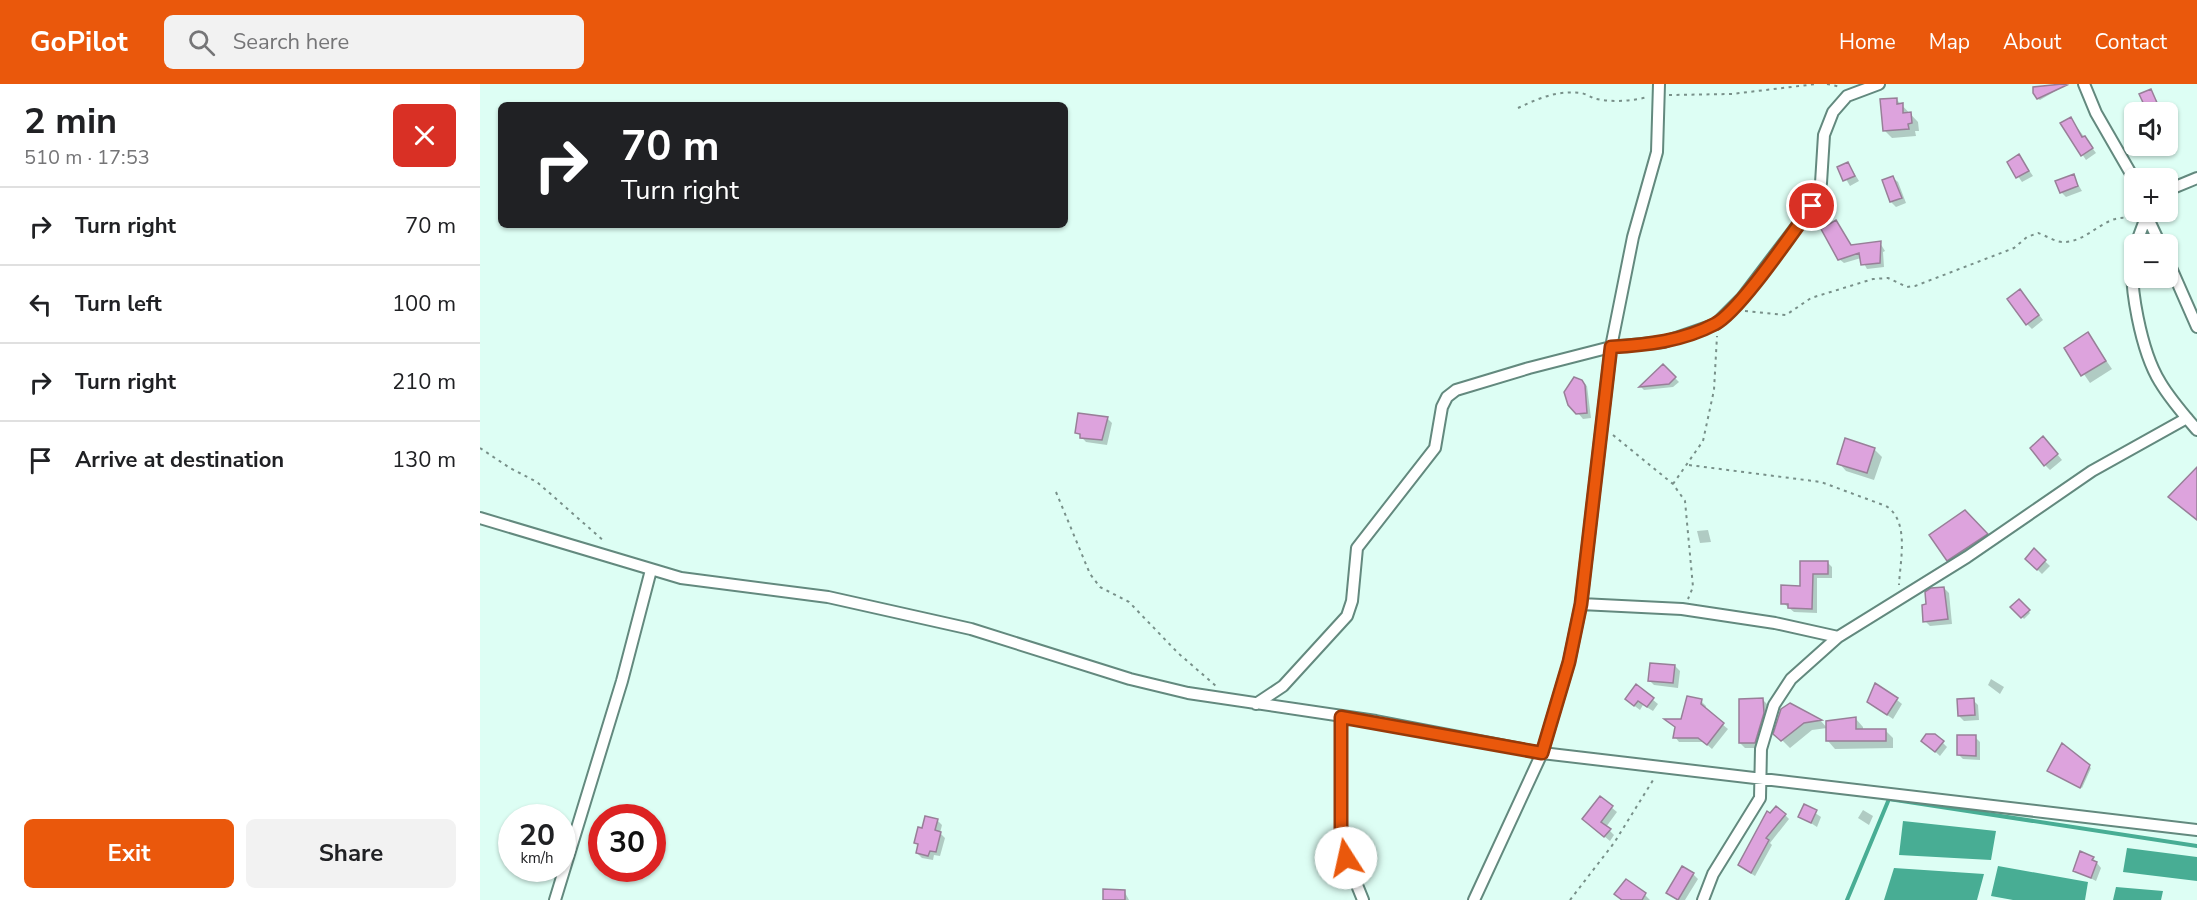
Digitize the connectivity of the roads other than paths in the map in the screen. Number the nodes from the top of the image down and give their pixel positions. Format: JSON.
{"nodes":[{"id":1,"x":1879,"y":84,"type":"edge"},
{"id":2,"x":2084,"y":84,"type":"edge"},
{"id":3,"x":1658,"y":90,"type":"edge"},
{"id":4,"x":2124,"y":165,"type":"junction"},
{"id":5,"x":2125,"y":168,"type":"edge"},
{"id":6,"x":2126,"y":168,"type":"edge"},
{"id":7,"x":2197,"y":178,"type":"edge"},
{"id":8,"x":2178,"y":185,"type":"edge"},
{"id":9,"x":2178,"y":284,"type":"edge"},
{"id":10,"x":2134,"y":288,"type":"edge"},
{"id":11,"x":2197,"y":327,"type":"edge"},
{"id":12,"x":1611,"y":347,"type":"junction"},
{"id":13,"x":2187,"y":418,"type":"junction"},
{"id":14,"x":2197,"y":430,"type":"edge"},
{"id":15,"x":480,"y":518,"type":"edge"},
{"id":16,"x":651,"y":570,"type":"junction"},
{"id":17,"x":1581,"y":604,"type":"junction"},
{"id":18,"x":1838,"y":637,"type":"junction"},
{"id":19,"x":1256,"y":704,"type":"junction"},
{"id":20,"x":1341,"y":717,"type":"junction"},
{"id":21,"x":1542,"y":753,"type":"junction"},
{"id":22,"x":1762,"y":779,"type":"junction"},
{"id":23,"x":2197,"y":830,"type":"edge"},
{"id":24,"x":555,"y":900,"type":"edge"},
{"id":25,"x":1363,"y":900,"type":"edge"},
{"id":26,"x":1474,"y":900,"type":"edge"},
{"id":27,"x":1702,"y":900,"type":"edge"}],
"edges":[{"from":1,"to":12,"type":"street"},
{"from":2,"to":4,"type":"street"},
{"from":3,"to":12,"type":"street"},
{"from":4,"to":5,"type":"street"},
{"from":4,"to":6,"type":"street"},
{"from":7,"to":8,"type":"street"},
{"from":9,"to":11,"type":"street"},
{"from":10,"to":13,"type":"street"},
{"from":12,"to":17,"type":"street"},
{"from":12,"to":19,"type":"street"},
{"from":13,"to":14,"type":"street"},
{"from":13,"to":18,"type":"street"},
{"from":15,"to":16,"type":"street"},
{"from":16,"to":19,"type":"street"},
{"from":16,"to":24,"type":"street"},
{"from":17,"to":18,"type":"street"},
{"from":17,"to":21,"type":"street"},
{"from":18,"to":22,"type":"street"},
{"from":19,"to":20,"type":"street"},
{"from":20,"to":21,"type":"street"},
{"from":20,"to":25,"type":"street"},
{"from":21,"to":22,"type":"street"},
{"from":21,"to":26,"type":"street"},
{"from":22,"to":23,"type":"street"},
{"from":22,"to":27,"type":"street"}]}
